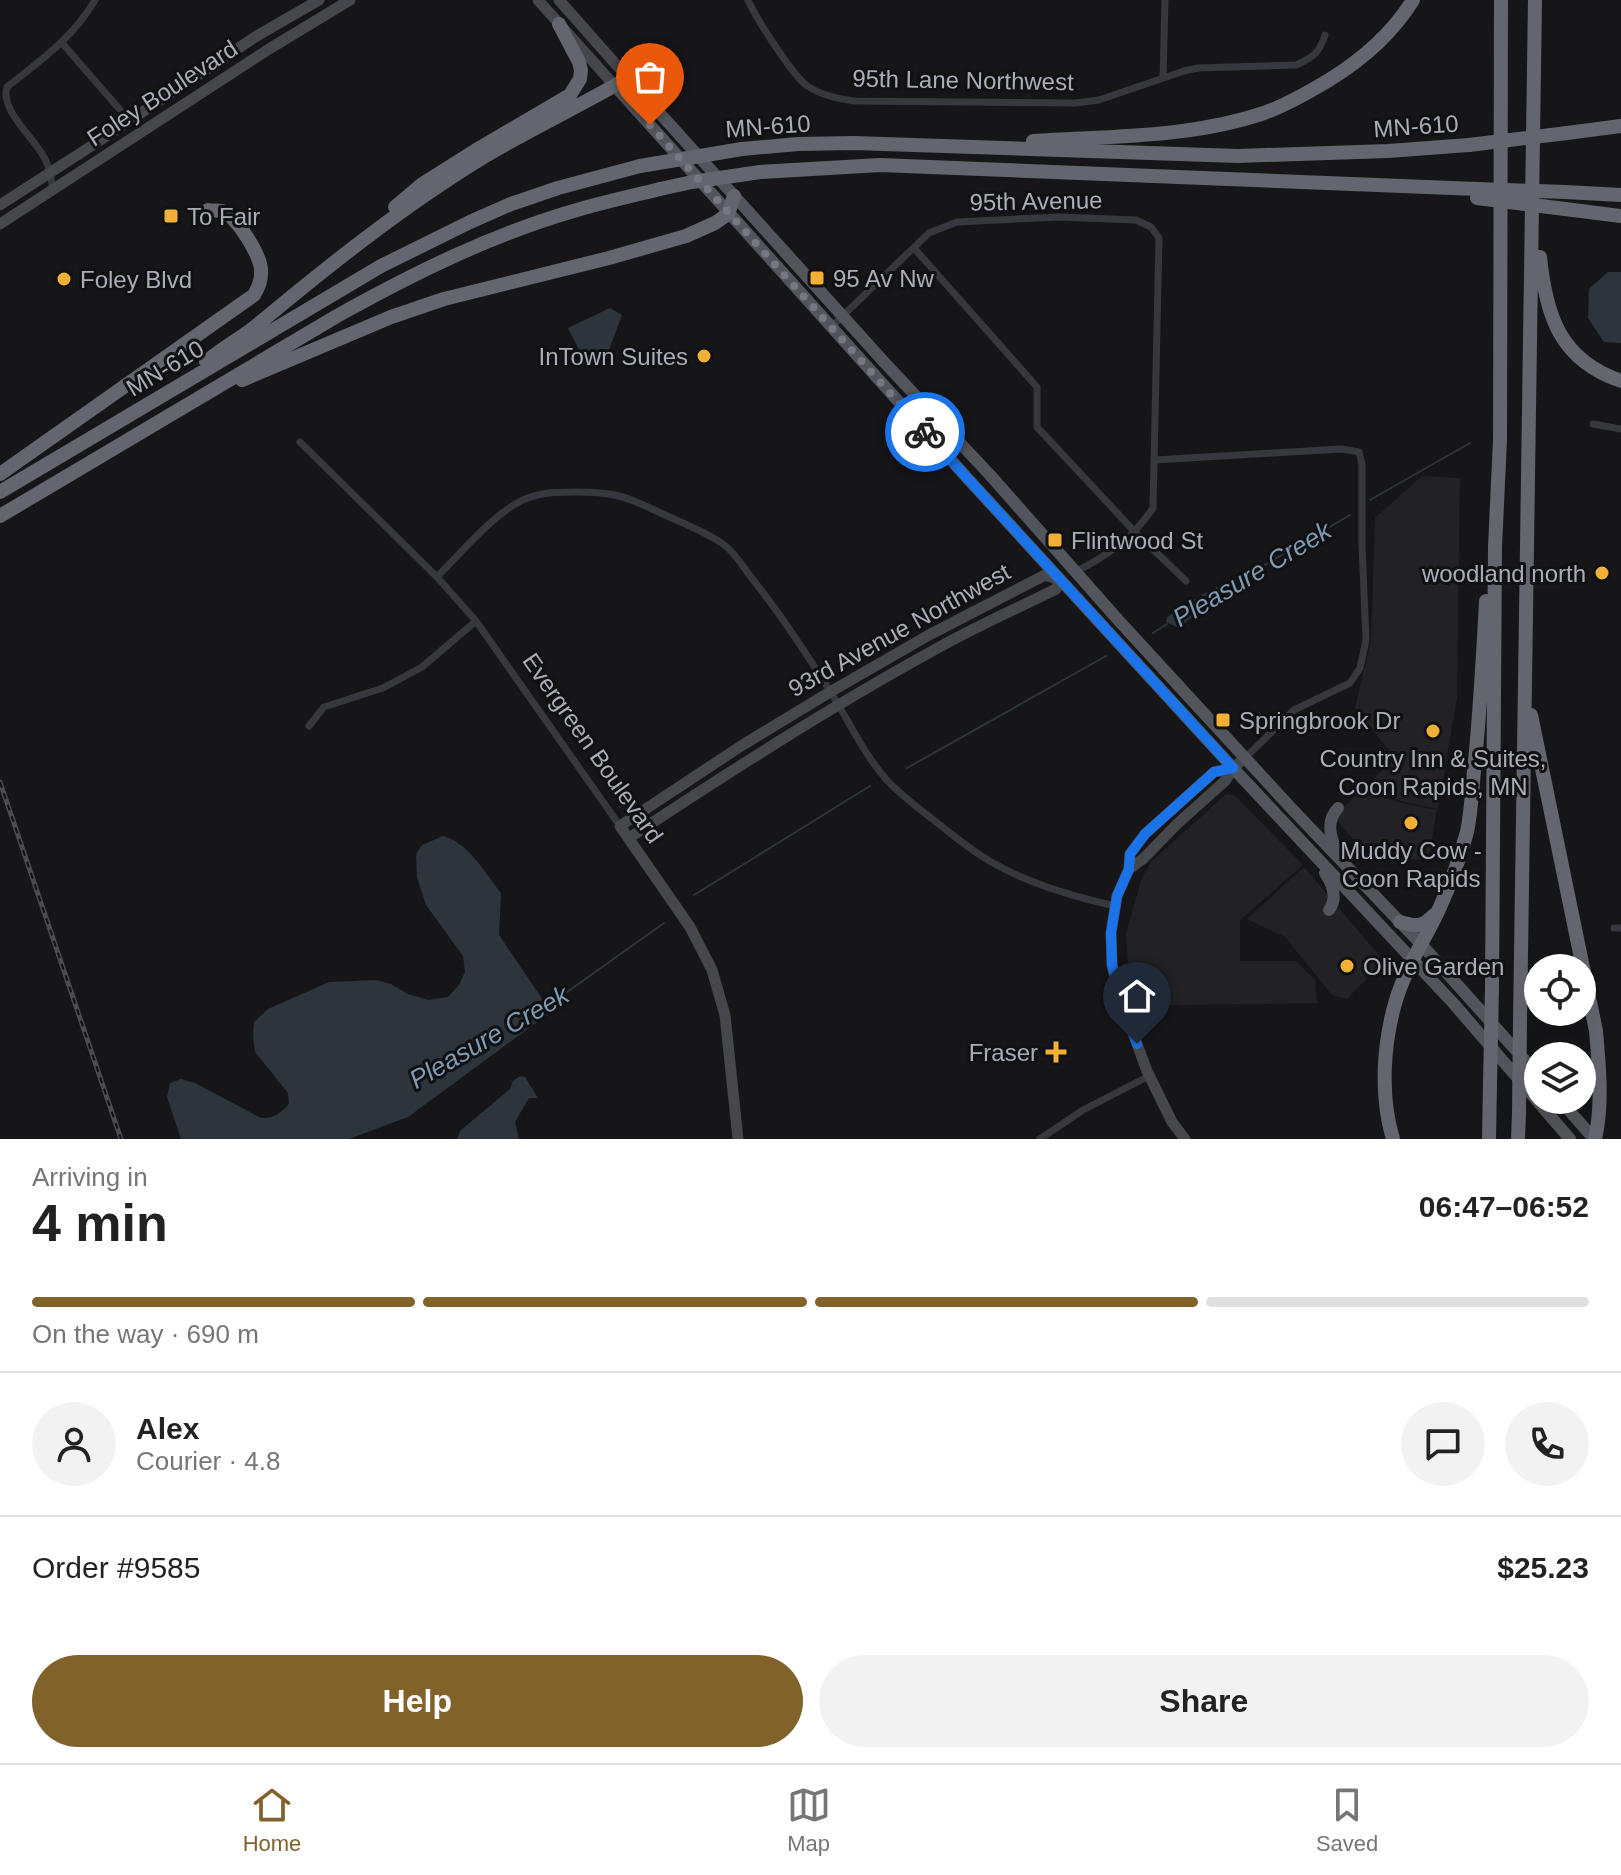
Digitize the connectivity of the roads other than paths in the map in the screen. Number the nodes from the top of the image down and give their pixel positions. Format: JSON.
{"nodes":[{"id":1,"x":95,"y":0,"type":"edge"},
{"id":2,"x":538,"y":0,"type":"edge"},
{"id":3,"x":559,"y":0,"type":"edge"},
{"id":4,"x":748,"y":0,"type":"edge"},
{"id":5,"x":1165,"y":0,"type":"edge"},
{"id":6,"x":1413,"y":0,"type":"edge"},
{"id":7,"x":1501,"y":0,"type":"edge"},
{"id":8,"x":1535,"y":0,"type":"edge"},
{"id":9,"x":317,"y":1,"type":"edge"},
{"id":10,"x":347,"y":2,"type":"edge"},
{"id":11,"x":298,"y":5,"type":"edge"},
{"id":12,"x":559,"y":24,"type":"junction"},
{"id":13,"x":1325,"y":35,"type":"dead end"},
{"id":14,"x":62,"y":43,"type":"junction"},
{"id":15,"x":1163,"y":77,"type":"junction"},
{"id":16,"x":621,"y":82,"type":"junction"},
{"id":17,"x":129,"y":120,"type":"junction"},
{"id":18,"x":1621,"y":126,"type":"edge"},
{"id":19,"x":1534,"y":147,"type":"junction"},
{"id":20,"x":994,"y":148,"type":"junction"},
{"id":21,"x":50,"y":173,"type":"junction"},
{"id":22,"x":53,"y":190,"type":"junction"},
{"id":23,"x":1477,"y":193,"type":"junction"},
{"id":24,"x":1621,"y":195,"type":"edge"},
{"id":25,"x":734,"y":196,"type":"junction"},
{"id":26,"x":0,"y":205,"type":"edge"},
{"id":27,"x":208,"y":210,"type":"dead end"},
{"id":28,"x":728,"y":214,"type":"junction"},
{"id":29,"x":1621,"y":216,"type":"edge"},
{"id":30,"x":0,"y":224,"type":"edge"},
{"id":31,"x":914,"y":248,"type":"junction"},
{"id":32,"x":349,"y":249,"type":"junction"},
{"id":33,"x":842,"y":316,"type":"junction"},
{"id":34,"x":831,"y":327,"type":"junction"},
{"id":35,"x":1621,"y":381,"type":"edge"},
{"id":36,"x":179,"y":386,"type":"junction"},
{"id":37,"x":190,"y":402,"type":"junction"},
{"id":38,"x":1593,"y":424,"type":"dead end"},
{"id":39,"x":1621,"y":429,"type":"edge"},
{"id":40,"x":300,"y":442,"type":"dead end"},
{"id":41,"x":1155,"y":460,"type":"junction"},
{"id":42,"x":0,"y":474,"type":"edge"},
{"id":43,"x":0,"y":492,"type":"edge"},
{"id":44,"x":0,"y":516,"type":"edge"},
{"id":45,"x":1134,"y":531,"type":"junction"},
{"id":46,"x":1495,"y":547,"type":"junction"},
{"id":47,"x":1075,"y":572,"type":"junction"},
{"id":48,"x":437,"y":577,"type":"junction"},
{"id":49,"x":1060,"y":580,"type":"junction"},
{"id":50,"x":1186,"y":581,"type":"dead end"},
{"id":51,"x":476,"y":621,"type":"junction"},
{"id":52,"x":1526,"y":689,"type":"junction"},
{"id":53,"x":830,"y":692,"type":"junction"},
{"id":54,"x":838,"y":705,"type":"junction"},
{"id":55,"x":309,"y":726,"type":"dead end"},
{"id":56,"x":1245,"y":758,"type":"junction"},
{"id":57,"x":1233,"y":768,"type":"junction"},
{"id":58,"x":1338,"y":808,"type":"dead end"},
{"id":59,"x":620,"y":826,"type":"junction"},
{"id":60,"x":629,"y":838,"type":"junction"},
{"id":61,"x":1301,"y":841,"type":"junction"},
{"id":62,"x":1344,"y":863,"type":"junction"},
{"id":63,"x":1115,"y":906,"type":"junction"},
{"id":64,"x":1440,"y":909,"type":"junction"},
{"id":65,"x":1329,"y":910,"type":"dead end"},
{"id":66,"x":1400,"y":922,"type":"junction"},
{"id":67,"x":1421,"y":944,"type":"junction"},
{"id":68,"x":1413,"y":961,"type":"junction"},
{"id":69,"x":1524,"y":1059,"type":"edge"},
{"id":70,"x":1149,"y":1076,"type":"junction"},
{"id":71,"x":1573,"y":1114,"type":"edge"},
{"id":72,"x":738,"y":1139,"type":"edge"},
{"id":73,"x":1040,"y":1139,"type":"edge"},
{"id":74,"x":1185,"y":1139,"type":"edge"},
{"id":75,"x":1393,"y":1139,"type":"edge"},
{"id":76,"x":1489,"y":1139,"type":"edge"},
{"id":77,"x":1518,"y":1139,"type":"edge"},
{"id":78,"x":1570,"y":1139,"type":"edge"},
{"id":79,"x":1595,"y":1139,"type":"edge"}],
"edges":[{"from":1,"to":14,"type":"street"},
{"from":2,"to":12,"type":"street"},
{"from":3,"to":16,"type":"street"},
{"from":4,"to":15,"type":"street","name":"95th Lane Northwest"},
{"from":5,"to":15,"type":"street"},
{"from":6,"to":20,"type":"highway"},
{"from":7,"to":46,"type":"highway"},
{"from":8,"to":19,"type":"highway"},
{"from":9,"to":11,"type":"street","name":"Foley Boulevard"},
{"from":10,"to":22,"type":"street","name":"Foley Boulevard"},
{"from":11,"to":17,"type":"street","name":"Foley Boulevard"},
{"from":12,"to":16,"type":"street"},
{"from":12,"to":32,"type":"highway"},
{"from":13,"to":15,"type":"street","name":"95th Lane Northwest"},
{"from":14,"to":17,"type":"street"},
{"from":14,"to":21,"type":"street"},
{"from":16,"to":25,"type":"main road"},
{"from":16,"to":28,"type":"main road"},
{"from":16,"to":32,"type":"highway"},
{"from":17,"to":21,"type":"street","name":"Foley Boulevard"},
{"from":18,"to":20,"type":"highway","name":"MN-610","bridge":true},
{"from":19,"to":35,"type":"highway"},
{"from":19,"to":52,"type":"highway"},
{"from":20,"to":36,"type":"highway","name":"MN-610","bridge":true},
{"from":21,"to":22,"type":"street"},
{"from":21,"to":26,"type":"street","name":"Foley Boulevard"},
{"from":22,"to":30,"type":"street","name":"Foley Boulevard"},
{"from":23,"to":24,"type":"highway","bridge":true},
{"from":23,"to":29,"type":"highway","bridge":true},
{"from":23,"to":37,"type":"highway","name":"MN-610","bridge":true},
{"from":25,"to":28,"type":"highway"},
{"from":25,"to":33,"type":"main road"},
{"from":27,"to":42,"type":"highway"},
{"from":28,"to":34,"type":"main road"},
{"from":28,"to":37,"type":"highway"},
{"from":31,"to":33,"type":"street","name":"95th Avenue"},
{"from":31,"to":41,"type":"street","name":"95th Avenue"},
{"from":31,"to":45,"type":"street"},
{"from":32,"to":36,"type":"highway"},
{"from":33,"to":34,"type":"street","name":"95th Avenue"},
{"from":33,"to":47,"type":"main road"},
{"from":34,"to":49,"type":"main road"},
{"from":36,"to":43,"type":"highway","name":"MN-610"},
{"from":37,"to":44,"type":"highway","name":"MN-610"},
{"from":38,"to":39,"type":"street"},
{"from":40,"to":48,"type":"street","name":"Evergreen Boulevard"},
{"from":41,"to":45,"type":"street"},
{"from":41,"to":56,"type":"street"},
{"from":45,"to":47,"type":"street"},
{"from":45,"to":50,"type":"street"},
{"from":46,"to":64,"type":"highway"},
{"from":46,"to":76,"type":"highway","bridge":true},
{"from":47,"to":49,"type":"street"},
{"from":47,"to":56,"type":"main road"},
{"from":48,"to":51,"type":"street","name":"Evergreen Boulevard"},
{"from":48,"to":53,"type":"street"},
{"from":49,"to":53,"type":"street","name":"93rd Avenue Northwest"},
{"from":49,"to":54,"type":"street","name":"93rd Avenue Northwest"},
{"from":49,"to":57,"type":"main road"},
{"from":51,"to":55,"type":"street"},
{"from":51,"to":59,"type":"street","name":"Evergreen Boulevard"},
{"from":52,"to":77,"type":"highway","bridge":true},
{"from":52,"to":79,"type":"highway"},
{"from":53,"to":54,"type":"street"},
{"from":53,"to":59,"type":"street","name":"93rd Avenue Northwest"},
{"from":54,"to":60,"type":"street","name":"93rd Avenue Northwest"},
{"from":54,"to":63,"type":"street"},
{"from":56,"to":57,"type":"street"},
{"from":56,"to":62,"type":"main road"},
{"from":57,"to":61,"type":"main road"},
{"from":57,"to":63,"type":"street"},
{"from":58,"to":62,"type":"main road"},
{"from":59,"to":60,"type":"street","name":"Evergreen Boulevard"},
{"from":60,"to":72,"type":"street","name":"Evergreen Boulevard"},
{"from":61,"to":65,"type":"main road"},
{"from":61,"to":68,"type":"main road"},
{"from":62,"to":66,"type":"main road"},
{"from":63,"to":70,"type":"street"},
{"from":64,"to":66,"type":"highway"},
{"from":64,"to":67,"type":"highway"},
{"from":66,"to":67,"type":"main road"},
{"from":67,"to":68,"type":"highway"},
{"from":67,"to":69,"type":"main road"},
{"from":68,"to":75,"type":"highway"},
{"from":68,"to":78,"type":"main road"},
{"from":70,"to":73,"type":"street"},
{"from":70,"to":74,"type":"street"},
{"from":71,"to":79,"type":"main road"}]}
